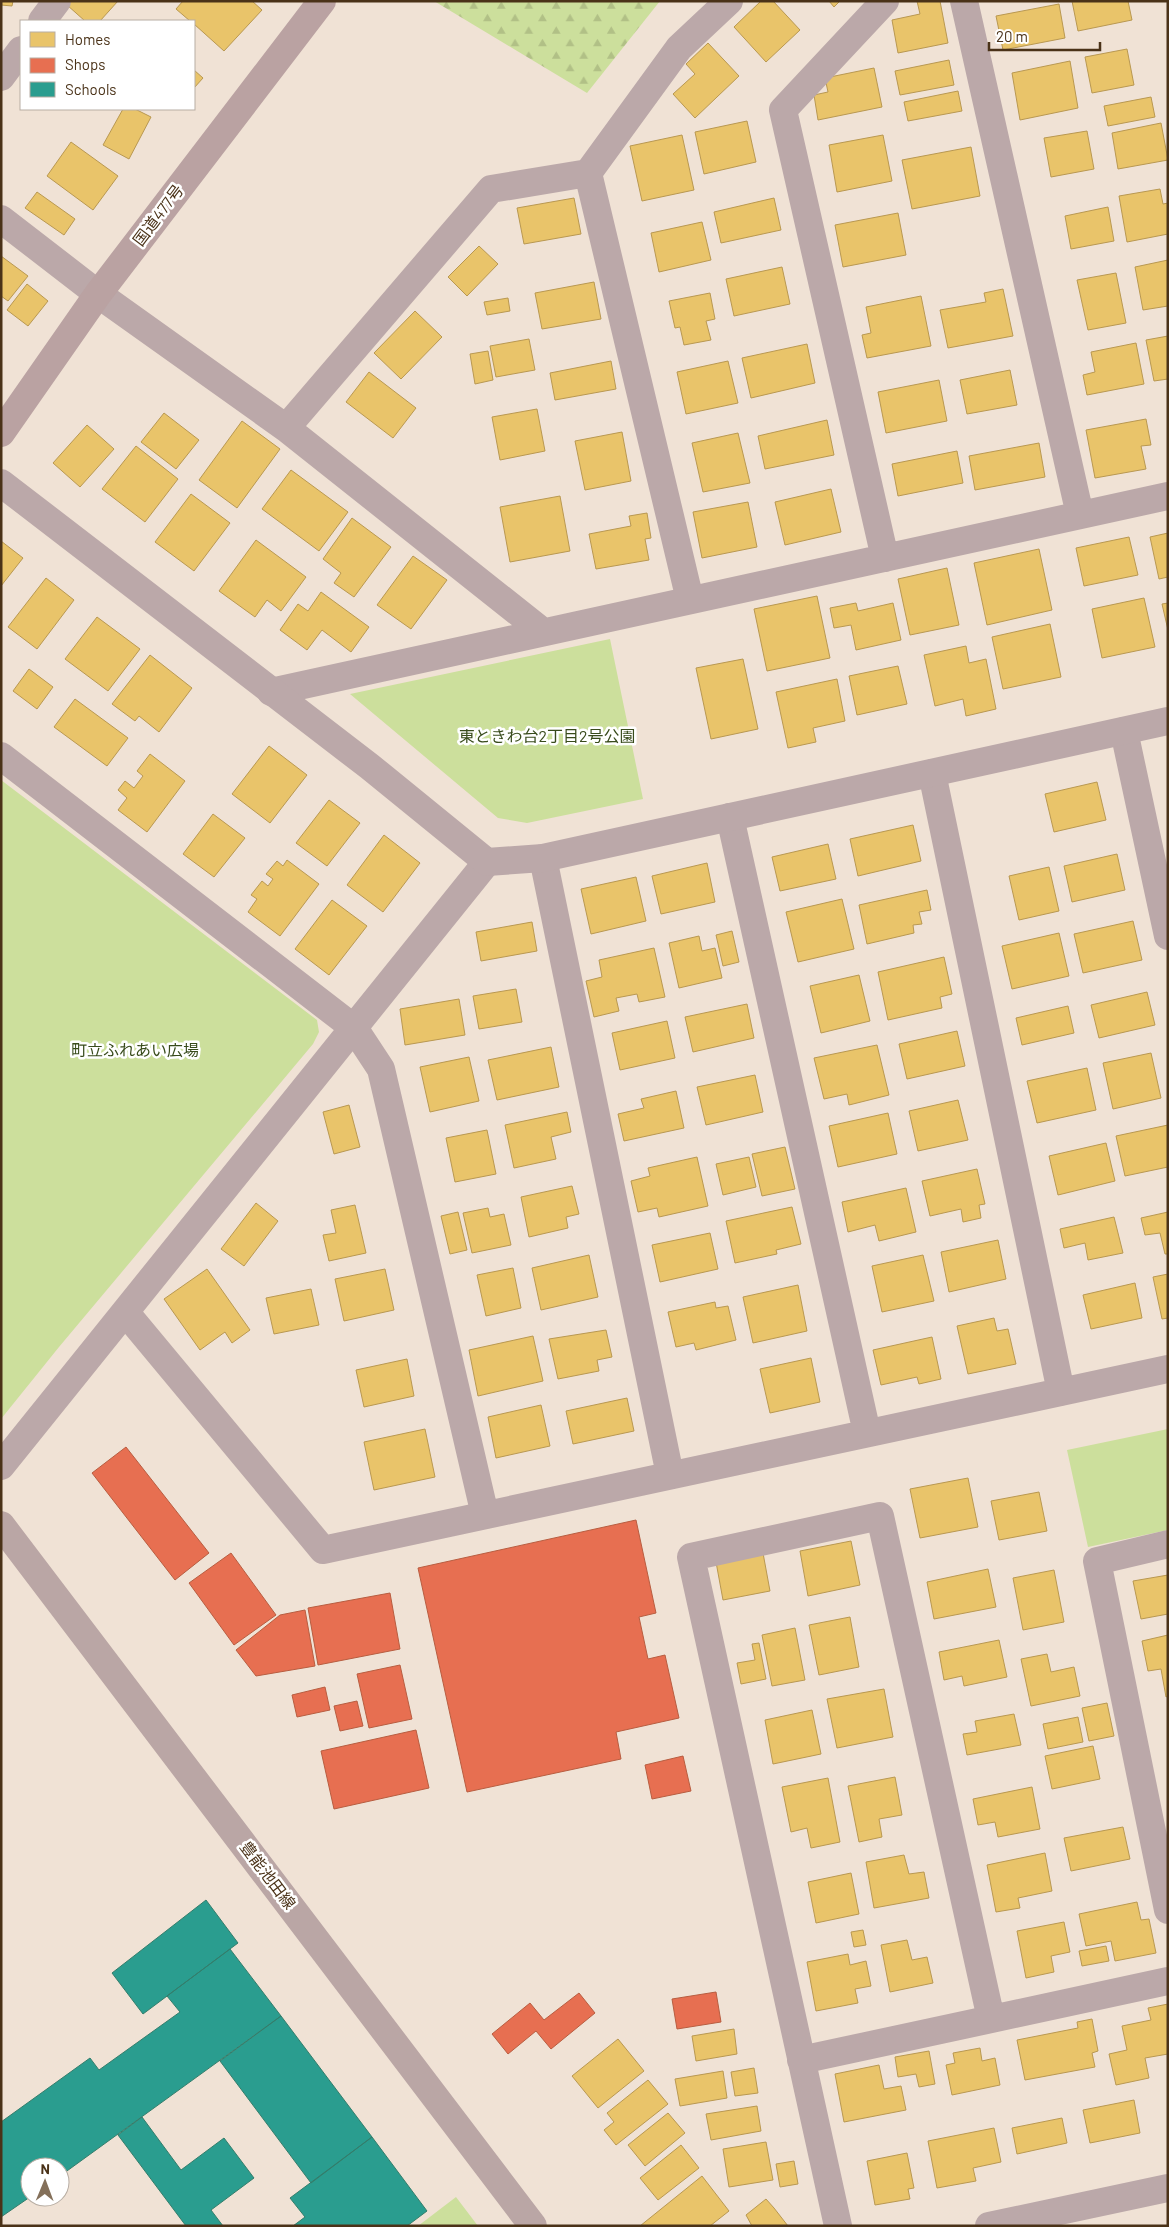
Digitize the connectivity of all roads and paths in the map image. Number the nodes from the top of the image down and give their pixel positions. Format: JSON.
{"nodes":[{"id":1,"x":57,"y":1,"type":"edge"},
{"id":2,"x":322,"y":1,"type":"edge"},
{"id":3,"x":729,"y":1,"type":"edge"},
{"id":4,"x":886,"y":1,"type":"edge"},
{"id":5,"x":964,"y":1,"type":"edge"},
{"id":6,"x":43,"y":20,"type":"edge"},
{"id":7,"x":20,"y":51,"type":"edge"},
{"id":8,"x":1,"y":77,"type":"edge"},
{"id":9,"x":588,"y":173,"type":"junction"},
{"id":10,"x":1,"y":219,"type":"edge"},
{"id":11,"x":98,"y":294,"type":"junction"},
{"id":12,"x":286,"y":428,"type":"junction"},
{"id":13,"x":1,"y":433,"type":"edge"},
{"id":14,"x":1,"y":483,"type":"edge"},
{"id":15,"x":1168,"y":496,"type":"edge"},
{"id":16,"x":1080,"y":516,"type":"junction"},
{"id":17,"x":885,"y":558,"type":"junction"},
{"id":18,"x":690,"y":600,"type":"junction"},
{"id":19,"x":542,"y":632,"type":"junction"},
{"id":20,"x":272,"y":692,"type":"junction"},
{"id":21,"x":1168,"y":722,"type":"edge"},
{"id":22,"x":1124,"y":731,"type":"junction"},
{"id":23,"x":1,"y":756,"type":"edge"},
{"id":24,"x":932,"y":773,"type":"junction"},
{"id":25,"x":730,"y":817,"type":"junction"},
{"id":26,"x":543,"y":858,"type":"junction"},
{"id":27,"x":487,"y":862,"type":"junction"},
{"id":28,"x":1168,"y":936,"type":"edge"},
{"id":29,"x":354,"y":1028,"type":"junction"},
{"id":30,"x":126,"y":1313,"type":"junction"},
{"id":31,"x":1168,"y":1369,"type":"edge"},
{"id":32,"x":1061,"y":1392,"type":"junction"},
{"id":33,"x":867,"y":1433,"type":"junction"},
{"id":34,"x":1,"y":1466,"type":"edge"},
{"id":35,"x":670,"y":1476,"type":"junction"},
{"id":36,"x":485,"y":1515,"type":"junction"},
{"id":37,"x":1,"y":1525,"type":"edge"},
{"id":38,"x":1168,"y":1544,"type":"edge"},
{"id":39,"x":1168,"y":1910,"type":"edge"},
{"id":40,"x":1168,"y":1981,"type":"edge"},
{"id":41,"x":991,"y":2019,"type":"junction"},
{"id":42,"x":801,"y":2060,"type":"junction"},
{"id":43,"x":1168,"y":2188,"type":"edge"},
{"id":44,"x":533,"y":2226,"type":"edge"},
{"id":45,"x":838,"y":2226,"type":"edge"},
{"id":46,"x":989,"y":2226,"type":"edge"}],
"edges":[{"from":1,"to":6,"type":"street"},
{"from":2,"to":11,"type":"highway","name":"国道477号"},
{"from":3,"to":9,"type":"street"},
{"from":4,"to":17,"type":"street"},
{"from":5,"to":16,"type":"street"},
{"from":7,"to":8,"type":"street"},
{"from":9,"to":12,"type":"street"},
{"from":9,"to":18,"type":"street"},
{"from":10,"to":11,"type":"street"},
{"from":11,"to":12,"type":"street"},
{"from":11,"to":13,"type":"highway","name":"国道477号"},
{"from":12,"to":19,"type":"street"},
{"from":14,"to":20,"type":"street"},
{"from":15,"to":16,"type":"street"},
{"from":16,"to":17,"type":"street"},
{"from":17,"to":18,"type":"street"},
{"from":18,"to":19,"type":"street"},
{"from":19,"to":20,"type":"street"},
{"from":20,"to":27,"type":"street"},
{"from":21,"to":22,"type":"street"},
{"from":22,"to":24,"type":"street"},
{"from":22,"to":28,"type":"street"},
{"from":23,"to":29,"type":"street"},
{"from":24,"to":25,"type":"street"},
{"from":24,"to":32,"type":"street"},
{"from":25,"to":26,"type":"street"},
{"from":25,"to":33,"type":"street"},
{"from":26,"to":27,"type":"street"},
{"from":26,"to":35,"type":"street"},
{"from":27,"to":29,"type":"street"},
{"from":29,"to":30,"type":"street"},
{"from":29,"to":36,"type":"street"},
{"from":30,"to":34,"type":"street"},
{"from":30,"to":36,"type":"street"},
{"from":31,"to":32,"type":"street"},
{"from":32,"to":33,"type":"street"},
{"from":33,"to":35,"type":"street"},
{"from":35,"to":36,"type":"street"},
{"from":37,"to":44,"type":"main road","name":"豊能池田線"},
{"from":38,"to":39,"type":"street"},
{"from":40,"to":41,"type":"street"},
{"from":41,"to":42,"type":"street"},
{"from":41,"to":42,"type":"street"},
{"from":42,"to":45,"type":"street"},
{"from":43,"to":46,"type":"street"}]}
